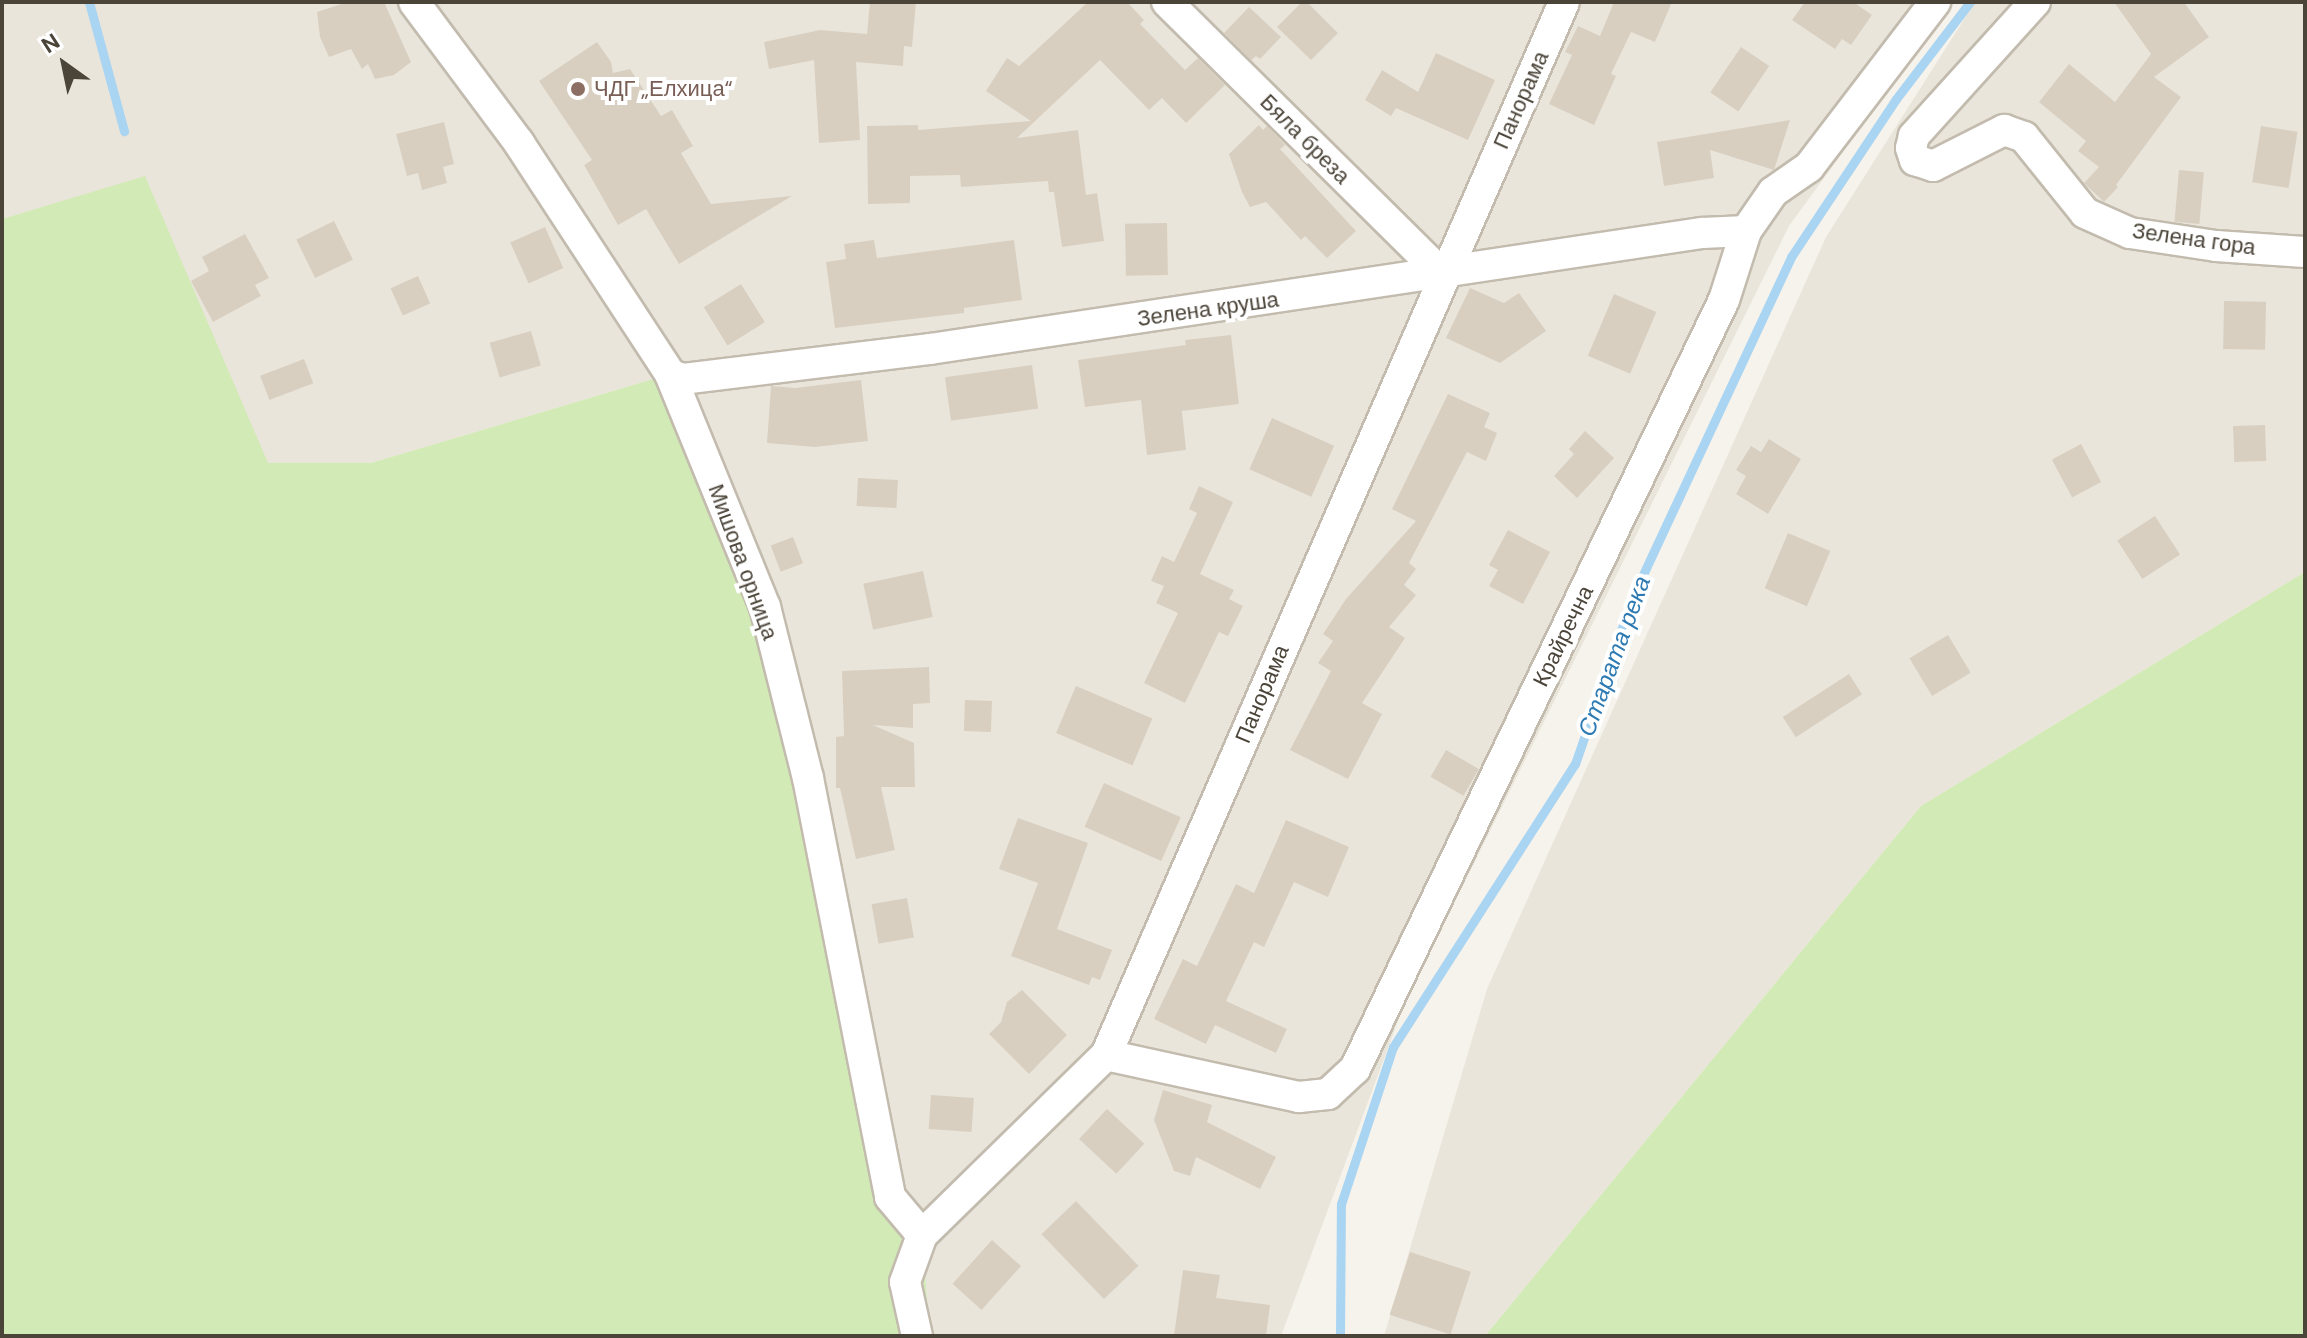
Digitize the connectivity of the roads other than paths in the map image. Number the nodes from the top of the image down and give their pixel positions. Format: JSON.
{"nodes":[{"id":1,"x":414,"y":2,"type":"edge"},
{"id":2,"x":1167,"y":2,"type":"edge"},
{"id":3,"x":1564,"y":2,"type":"edge"},
{"id":4,"x":1935,"y":2,"type":"edge"},
{"id":5,"x":2035,"y":2,"type":"edge"},
{"id":6,"x":1746,"y":231,"type":"junction"},
{"id":7,"x":2305,"y":252,"type":"edge"},
{"id":8,"x":1443,"y":275,"type":"junction"},
{"id":9,"x":670,"y":374,"type":"junction"},
{"id":10,"x":1106,"y":1055,"type":"junction"},
{"id":11,"x":922,"y":1235,"type":"junction"},
{"id":12,"x":917,"y":1336,"type":"edge"}],
"edges":[{"from":1,"to":9,"type":"street","name":"Мишова орница"},
{"from":2,"to":8,"type":"street","name":"Бяла бреза"},
{"from":3,"to":8,"type":"street","name":"Панорама"},
{"from":4,"to":6,"type":"street","name":"Крайречна"},
{"from":5,"to":7,"type":"street","name":"Зелена гора"},
{"from":6,"to":8,"type":"street","name":"Зелена круша"},
{"from":6,"to":10,"type":"street","name":"Крайречна"},
{"from":8,"to":9,"type":"street","name":"Зелена круша"},
{"from":8,"to":10,"type":"street","name":"Панорама"},
{"from":9,"to":11,"type":"street","name":"Мишова орница"},
{"from":10,"to":11,"type":"street","name":"Панорама"},
{"from":11,"to":12,"type":"street","name":"Панорама"}]}
